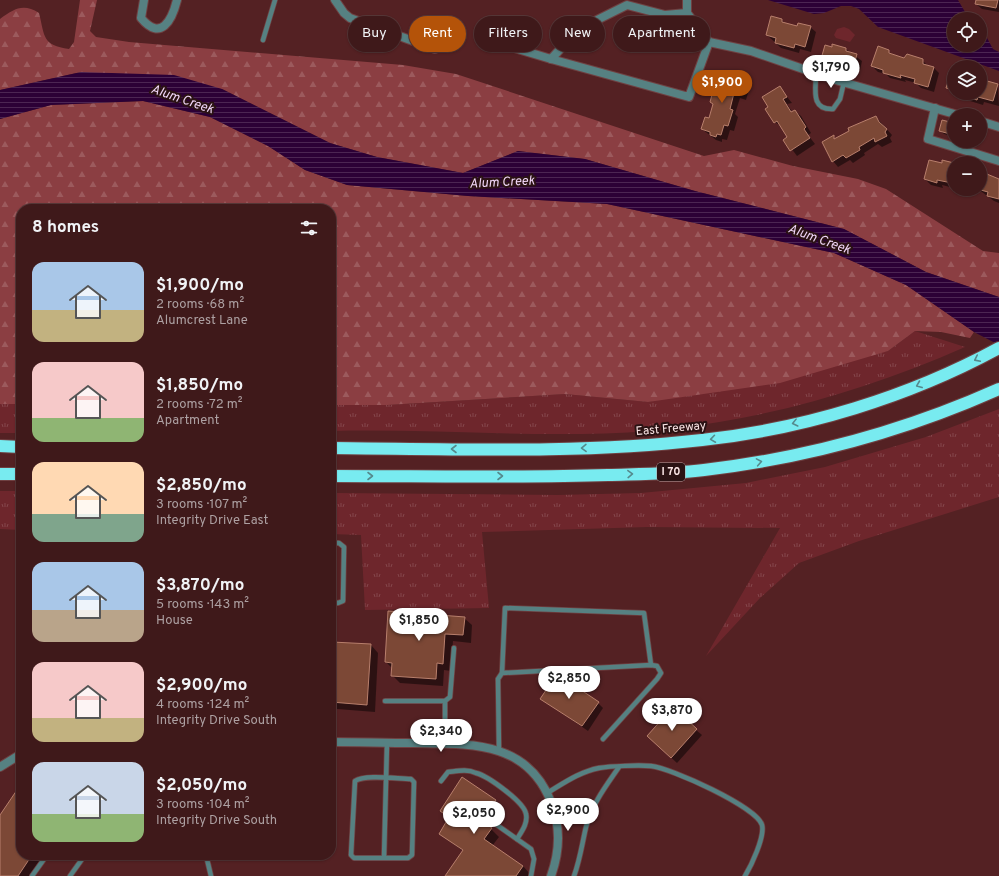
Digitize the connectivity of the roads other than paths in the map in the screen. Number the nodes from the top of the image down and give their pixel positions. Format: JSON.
{"nodes":[{"id":1,"x":144,"y":0,"type":"edge"},
{"id":2,"x":178,"y":0,"type":"edge"},
{"id":3,"x":275,"y":0,"type":"edge"},
{"id":4,"x":335,"y":0,"type":"edge"},
{"id":5,"x":687,"y":0,"type":"edge"},
{"id":6,"x":687,"y":13,"type":"junction"},
{"id":7,"x":689,"y":16,"type":"edge"},
{"id":8,"x":263,"y":40,"type":"dead end"},
{"id":9,"x":409,"y":40,"type":"edge"},
{"id":10,"x":710,"y":42,"type":"edge"},
{"id":11,"x":528,"y":52,"type":"edge"},
{"id":12,"x":705,"y":52,"type":"edge"},
{"id":13,"x":551,"y":59,"type":"junction"},
{"id":14,"x":816,"y":73,"type":"junction"},
{"id":15,"x":844,"y":82,"type":"junction"},
{"id":16,"x":935,"y":108,"type":"junction"},
{"id":17,"x":947,"y":112,"type":"edge"},
{"id":18,"x":987,"y":123,"type":"edge"},
{"id":19,"x":999,"y":127,"type":"edge"},
{"id":20,"x":999,"y":160,"type":"edge"},
{"id":21,"x":999,"y":348,"type":"edge"},
{"id":22,"x":999,"y":389,"type":"edge"},
{"id":23,"x":0,"y":446,"type":"edge"},
{"id":24,"x":16,"y":446,"type":"edge"},
{"id":25,"x":336,"y":448,"type":"edge"},
{"id":26,"x":0,"y":474,"type":"edge"},
{"id":27,"x":16,"y":474,"type":"edge"},
{"id":28,"x":336,"y":476,"type":"edge"},
{"id":29,"x":336,"y":543,"type":"edge"},
{"id":30,"x":336,"y":603,"type":"edge"},
{"id":31,"x":454,"y":648,"type":"dead end"},
{"id":32,"x":650,"y":665,"type":"junction"},
{"id":33,"x":502,"y":673,"type":"junction"},
{"id":34,"x":385,"y":701,"type":"dead end"},
{"id":35,"x":445,"y":701,"type":"junction"},
{"id":36,"x":603,"y":739,"type":"dead end"},
{"id":37,"x":336,"y":742,"type":"edge"},
{"id":38,"x":388,"y":743,"type":"junction"},
{"id":39,"x":445,"y":743,"type":"junction"},
{"id":40,"x":499,"y":751,"type":"junction"},
{"id":41,"x":16,"y":757,"type":"edge"},
{"id":42,"x":0,"y":767,"type":"edge"},
{"id":43,"x":619,"y":767,"type":"junction"},
{"id":44,"x":386,"y":778,"type":"junction"},
{"id":45,"x":441,"y":781,"type":"dead end"},
{"id":46,"x":546,"y":791,"type":"junction"},
{"id":47,"x":487,"y":818,"type":"dead end"},
{"id":48,"x":517,"y":839,"type":"junction"},
{"id":49,"x":384,"y":858,"type":"junction"},
{"id":50,"x":43,"y":860,"type":"edge"},
{"id":51,"x":81,"y":860,"type":"edge"},
{"id":52,"x":207,"y":860,"type":"edge"},
{"id":53,"x":32,"y":876,"type":"edge"},
{"id":54,"x":70,"y":876,"type":"edge"},
{"id":55,"x":211,"y":876,"type":"edge"},
{"id":56,"x":531,"y":876,"type":"edge"},
{"id":57,"x":551,"y":876,"type":"edge"},
{"id":58,"x":574,"y":876,"type":"edge"},
{"id":59,"x":744,"y":876,"type":"edge"}],
"edges":[{"from":1,"to":2,"type":"street"},
{"from":3,"to":8,"type":"lane"},
{"from":4,"to":9,"type":"street"},
{"from":5,"to":6,"type":"street"},
{"from":6,"to":7,"type":"street"},
{"from":6,"to":13,"type":"street"},
{"from":10,"to":14,"type":"street"},
{"from":11,"to":13,"type":"street"},
{"from":12,"to":13,"type":"street"},
{"from":14,"to":15,"type":"street"},
{"from":14,"to":15,"type":"lane"},
{"from":15,"to":16,"type":"street"},
{"from":16,"to":17,"type":"street"},
{"from":16,"to":20,"type":"street"},
{"from":18,"to":19,"type":"street"},
{"from":21,"to":25,"type":"highway","name":"East Freeway","one_way":true},
{"from":28,"to":22,"type":"highway","number":"I 70","one_way":true},
{"from":23,"to":24,"type":"highway"},
{"from":26,"to":27,"type":"highway"},
{"from":29,"to":30,"type":"lane"},
{"from":31,"to":35,"type":"lane"},
{"from":32,"to":33,"type":"lane"},
{"from":32,"to":33,"type":"lane"},
{"from":32,"to":36,"type":"lane"},
{"from":33,"to":40,"type":"lane"},
{"from":34,"to":35,"type":"lane"},
{"from":35,"to":39,"type":"lane"},
{"from":37,"to":38,"type":"street"},
{"from":38,"to":39,"type":"street"},
{"from":38,"to":44,"type":"lane"},
{"from":39,"to":40,"type":"street"},
{"from":40,"to":46,"type":"street"},
{"from":41,"to":42,"type":"street"},
{"from":43,"to":46,"type":"lane"},
{"from":43,"to":58,"type":"lane"},
{"from":43,"to":59,"type":"lane"},
{"from":44,"to":49,"type":"lane"},
{"from":44,"to":49,"type":"lane"},
{"from":44,"to":49,"type":"lane"},
{"from":45,"to":48,"type":"lane"},
{"from":46,"to":57,"type":"street"},
{"from":47,"to":48,"type":"lane"},
{"from":48,"to":56,"type":"lane"},
{"from":50,"to":53,"type":"lane"},
{"from":51,"to":54,"type":"lane"},
{"from":52,"to":55,"type":"lane"}]}
